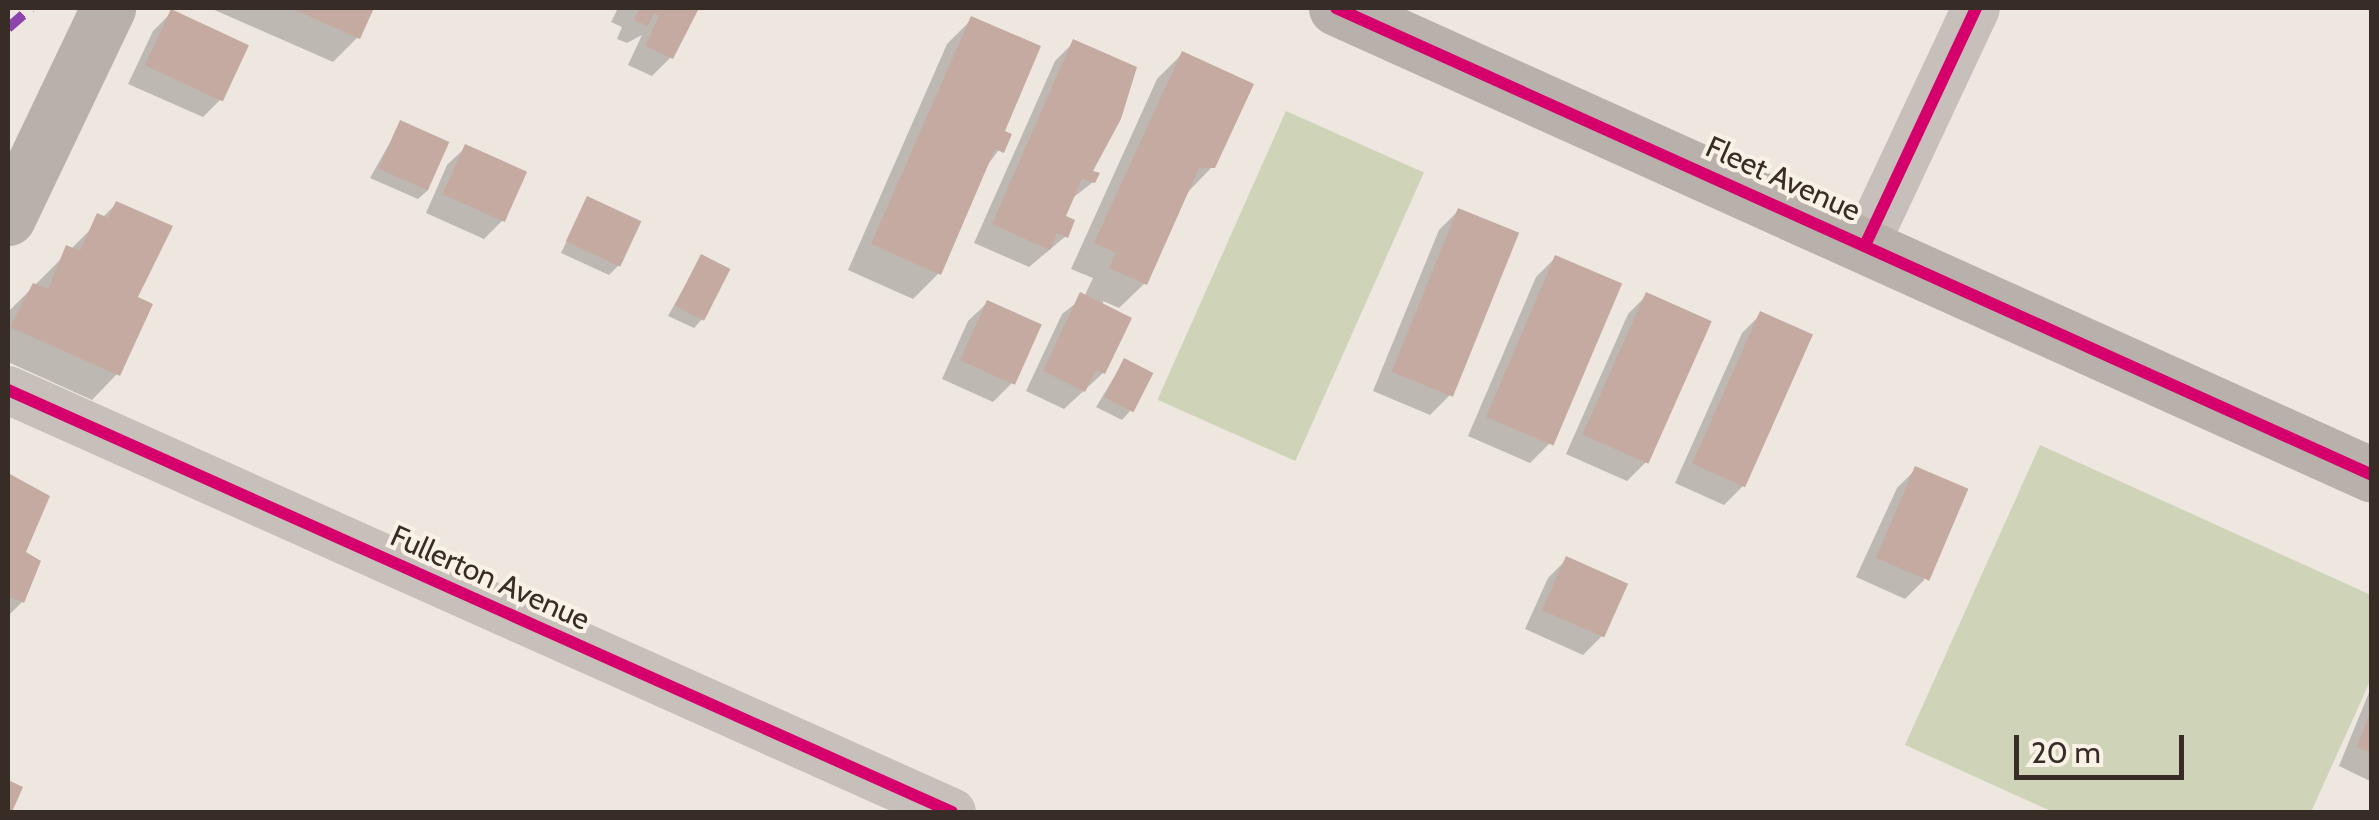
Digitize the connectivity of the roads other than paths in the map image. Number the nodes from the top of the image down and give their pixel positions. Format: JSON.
{"nodes":[{"id":1,"x":108,"y":8,"type":"edge"},
{"id":2,"x":1336,"y":8,"type":"edge"},
{"id":3,"x":1976,"y":8,"type":"edge"},
{"id":4,"x":8,"y":218,"type":"edge"},
{"id":5,"x":1866,"y":243,"type":"junction"},
{"id":6,"x":8,"y":390,"type":"edge"},
{"id":7,"x":2372,"y":475,"type":"edge"},
{"id":8,"x":952,"y":812,"type":"edge"}],
"edges":[{"from":1,"to":4,"type":"street"},
{"from":2,"to":5,"type":"street","name":"Fleet Avenue"},
{"from":3,"to":5,"type":"street"},
{"from":5,"to":7,"type":"street","name":"Fleet Avenue"},
{"from":6,"to":8,"type":"street","name":"Fullerton Avenue"}]}
